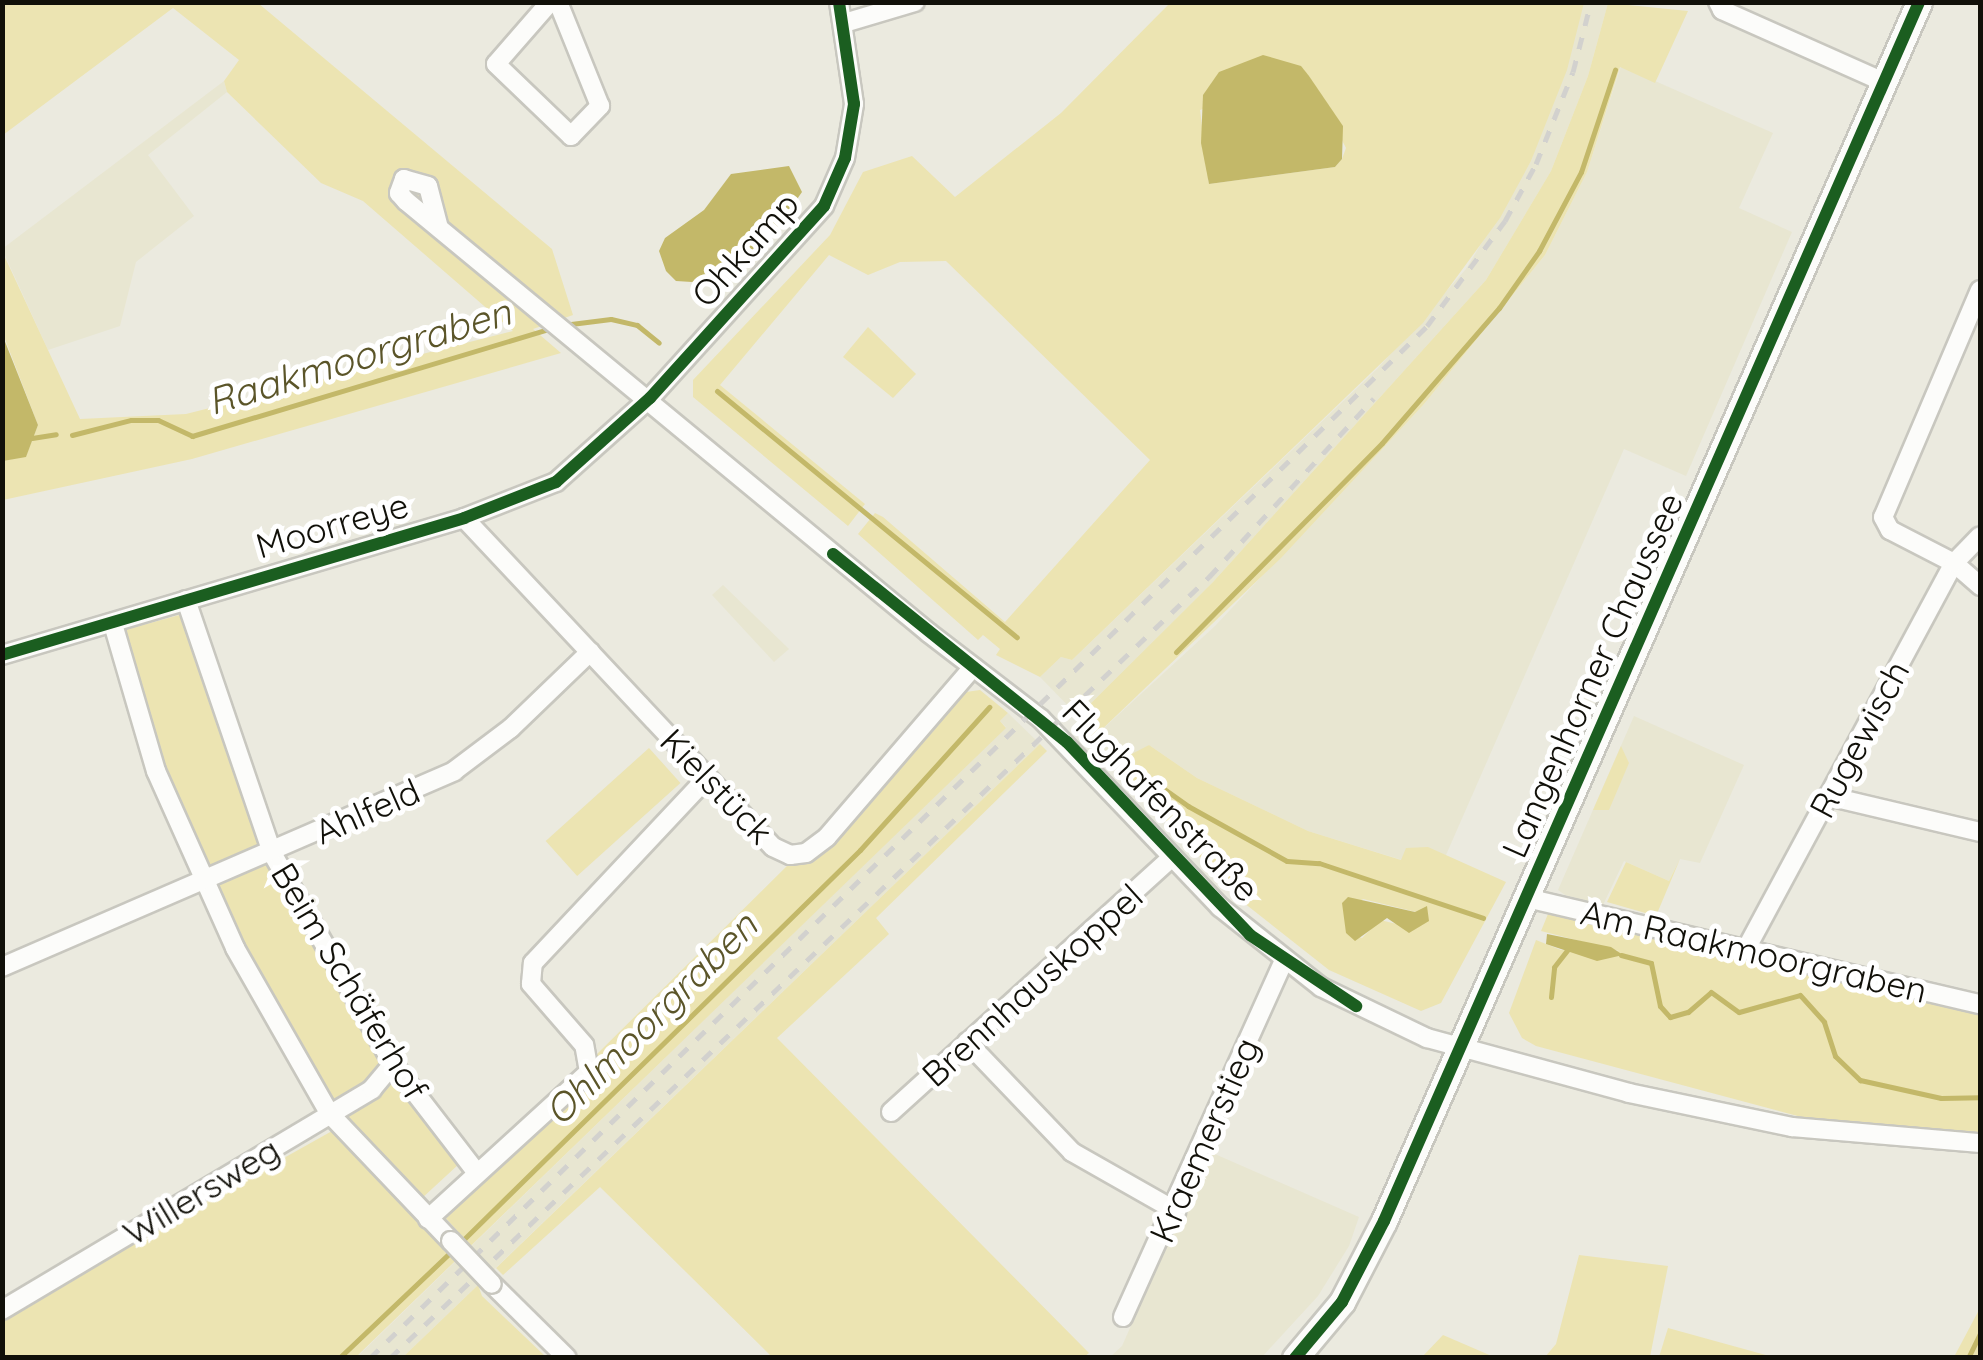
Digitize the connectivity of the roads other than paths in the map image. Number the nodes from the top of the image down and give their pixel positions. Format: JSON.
{"nodes":[{"id":1,"x":550,"y":2,"type":"edge"},
{"id":2,"x":558,"y":2,"type":"edge"},
{"id":3,"x":839,"y":2,"type":"edge"},
{"id":4,"x":915,"y":2,"type":"edge"},
{"id":5,"x":1718,"y":2,"type":"edge"},
{"id":6,"x":1919,"y":2,"type":"edge"},
{"id":7,"x":844,"y":23,"type":"junction"},
{"id":8,"x":1884,"y":82,"type":"junction"},
{"id":9,"x":440,"y":228,"type":"dead end"},
{"id":10,"x":1980,"y":290,"type":"edge"},
{"id":11,"x":650,"y":398,"type":"junction"},
{"id":12,"x":464,"y":518,"type":"junction"},
{"id":13,"x":1980,"y":536,"type":"edge"},
{"id":14,"x":1954,"y":563,"type":"junction"},
{"id":15,"x":1980,"y":586,"type":"edge"},
{"id":16,"x":186,"y":600,"type":"junction"},
{"id":17,"x":114,"y":624,"type":"junction"},
{"id":18,"x":590,"y":652,"type":"junction"},
{"id":19,"x":2,"y":655,"type":"edge"},
{"id":20,"x":973,"y":667,"type":"junction"},
{"id":21,"x":707,"y":778,"type":"junction"},
{"id":22,"x":1828,"y":796,"type":"junction"},
{"id":23,"x":1980,"y":832,"type":"edge"},
{"id":24,"x":272,"y":853,"type":"junction"},
{"id":25,"x":1172,"y":858,"type":"junction"},
{"id":26,"x":203,"y":880,"type":"junction"},
{"id":27,"x":1527,"y":898,"type":"junction"},
{"id":28,"x":1746,"y":948,"type":"junction"},
{"id":29,"x":1283,"y":962,"type":"junction"},
{"id":30,"x":2,"y":967,"type":"edge"},
{"id":31,"x":1980,"y":1004,"type":"edge"},
{"id":32,"x":967,"y":1042,"type":"junction"},
{"id":33,"x":1459,"y":1049,"type":"junction"},
{"id":34,"x":393,"y":1064,"type":"junction"},
{"id":35,"x":891,"y":1112,"type":"dead end"},
{"id":36,"x":329,"y":1113,"type":"junction"},
{"id":37,"x":1980,"y":1144,"type":"edge"},
{"id":38,"x":477,"y":1174,"type":"junction"},
{"id":39,"x":1176,"y":1211,"type":"junction"},
{"id":40,"x":428,"y":1219,"type":"junction"},
{"id":41,"x":2,"y":1310,"type":"edge"},
{"id":42,"x":1123,"y":1316,"type":"dead end"},
{"id":43,"x":567,"y":1358,"type":"edge"},
{"id":44,"x":1295,"y":1358,"type":"edge"}],
"edges":[{"from":1,"to":2,"type":"street"},
{"from":3,"to":7,"type":"street","name":"Ohkamp"},
{"from":4,"to":7,"type":"street"},
{"from":5,"to":8,"type":"street"},
{"from":6,"to":8,"type":"main road","name":"Langenhorner Chaussee"},
{"from":7,"to":11,"type":"street","name":"Ohkamp"},
{"from":8,"to":27,"type":"main road","name":"Langenhorner Chaussee"},
{"from":9,"to":11,"type":"street","name":"Flughafenstraße"},
{"from":10,"to":14,"type":"street"},
{"from":11,"to":12,"type":"street","name":"Moorreye"},
{"from":11,"to":20,"type":"street","name":"Flughafenstraße"},
{"from":12,"to":16,"type":"street","name":"Moorreye"},
{"from":12,"to":18,"type":"street","name":"Kielstück"},
{"from":13,"to":14,"type":"street","name":"Rugewisch"},
{"from":14,"to":15,"type":"street"},
{"from":14,"to":22,"type":"street","name":"Rugewisch"},
{"from":16,"to":17,"type":"street","name":"Moorreye"},
{"from":16,"to":24,"type":"street","name":"Beim Schäferhof"},
{"from":17,"to":19,"type":"street","name":"Moorreye"},
{"from":17,"to":26,"type":"street"},
{"from":18,"to":21,"type":"street","name":"Kielstück"},
{"from":18,"to":24,"type":"street","name":"Ahlfeld"},
{"from":20,"to":21,"type":"street","name":"Kielstück"},
{"from":20,"to":25,"type":"street","name":"Flughafenstraße"},
{"from":21,"to":38,"type":"street"},
{"from":22,"to":23,"type":"street"},
{"from":22,"to":28,"type":"street","name":"Rugewisch"},
{"from":24,"to":26,"type":"street","name":"Ahlfeld"},
{"from":24,"to":34,"type":"street","name":"Beim Schäferhof"},
{"from":25,"to":29,"type":"street","name":"Flughafenstraße"},
{"from":25,"to":32,"type":"street","name":"Brennhauskoppel"},
{"from":26,"to":30,"type":"street","name":"Ahlfeld"},
{"from":26,"to":36,"type":"street"},
{"from":27,"to":28,"type":"street","name":"Am Raakmoorgraben"},
{"from":27,"to":33,"type":"main road","name":"Langenhorner Chaussee"},
{"from":28,"to":31,"type":"street","name":"Am Raakmoorgraben"},
{"from":29,"to":33,"type":"street","name":"Flughafenstraße"},
{"from":29,"to":39,"type":"street","name":"Kraemerstieg"},
{"from":32,"to":35,"type":"street","name":"Brennhauskoppel"},
{"from":32,"to":39,"type":"street"},
{"from":33,"to":37,"type":"street","name":"Flughafenstraße"},
{"from":33,"to":44,"type":"main road","name":"Langenhorner Chaussee"},
{"from":34,"to":36,"type":"street","name":"Willersweg"},
{"from":34,"to":38,"type":"street","name":"Beim Schäferhof"},
{"from":36,"to":40,"type":"street"},
{"from":36,"to":41,"type":"street","name":"Willersweg"},
{"from":38,"to":40,"type":"street"},
{"from":39,"to":42,"type":"street","name":"Kraemerstieg"},
{"from":40,"to":43,"type":"street","bridge":true}]}
